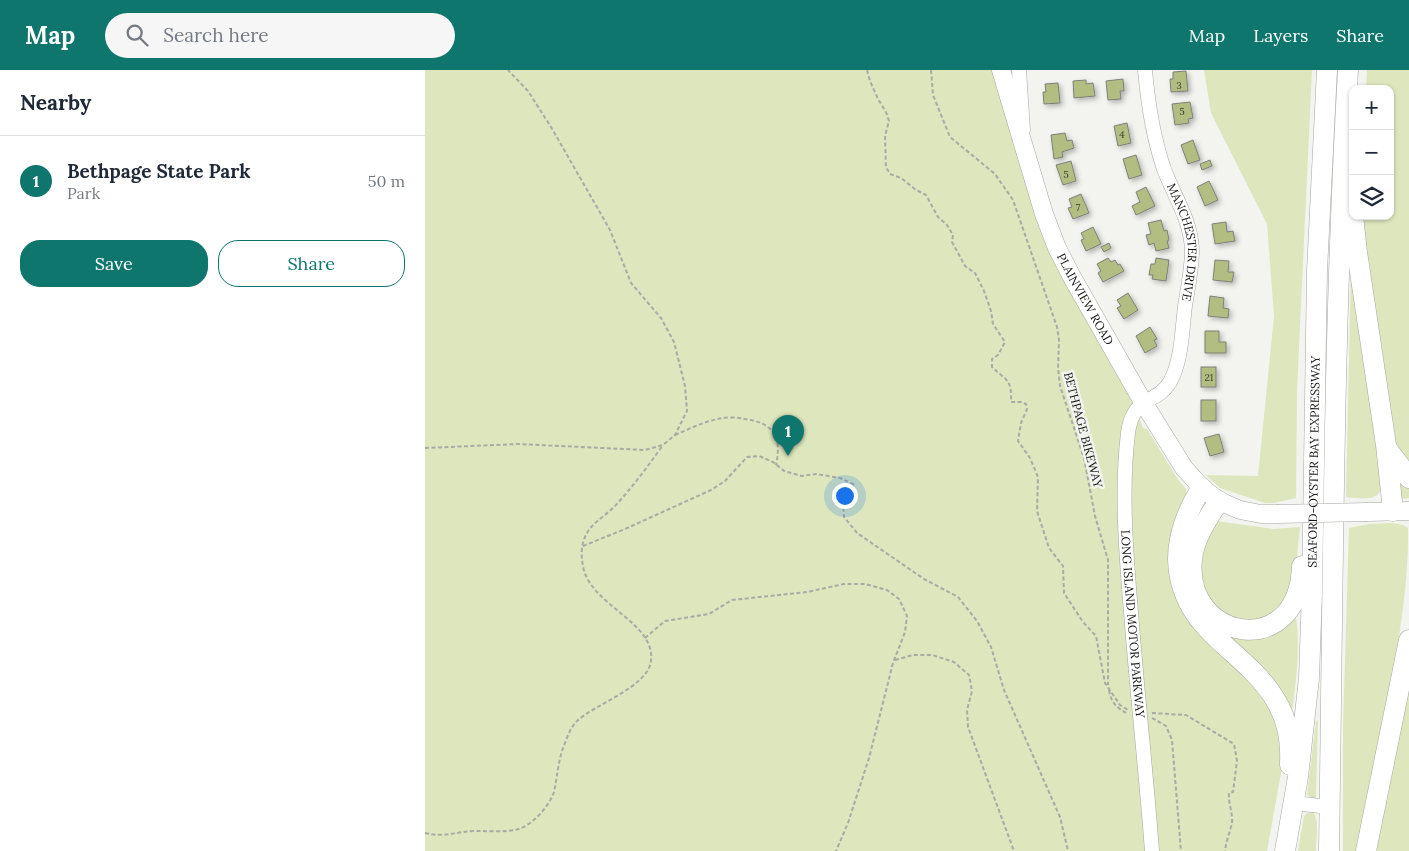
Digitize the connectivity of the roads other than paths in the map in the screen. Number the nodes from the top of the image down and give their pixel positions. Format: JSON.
{"nodes":[{"id":1,"x":1001,"y":70,"type":"edge"},
{"id":2,"x":1019,"y":70,"type":"edge"},
{"id":3,"x":1145,"y":70,"type":"edge"},
{"id":4,"x":1327,"y":70,"type":"edge"},
{"id":5,"x":1348,"y":70,"type":"edge"},
{"id":6,"x":1347,"y":97,"type":"junction"},
{"id":7,"x":1350,"y":130,"type":"edge"},
{"id":8,"x":1024,"y":146,"type":"junction"},
{"id":9,"x":1353,"y":220,"type":"edge"},
{"id":10,"x":1143,"y":402,"type":"junction"},
{"id":11,"x":1386,"y":446,"type":"junction"},
{"id":12,"x":1409,"y":478,"type":"edge"},
{"id":13,"x":1202,"y":488,"type":"junction"},
{"id":14,"x":1314,"y":490,"type":"junction"},
{"id":15,"x":1219,"y":501,"type":"junction"},
{"id":16,"x":1401,"y":511,"type":"edge"},
{"id":17,"x":1409,"y":640,"type":"edge"},
{"id":18,"x":1294,"y":803,"type":"junction"},
{"id":19,"x":1329,"y":807,"type":"junction"},
{"id":20,"x":1286,"y":848,"type":"edge"},
{"id":21,"x":1153,"y":851,"type":"edge"},
{"id":22,"x":1329,"y":851,"type":"edge"},
{"id":23,"x":1366,"y":851,"type":"edge"}],
"edges":[{"from":1,"to":8,"type":"main road","name":"PLAINVIEW ROAD"},
{"from":2,"to":8,"type":"street"},
{"from":3,"to":10,"type":"street","name":"MANCHESTER DRIVE"},
{"from":4,"to":14,"type":"highway","name":"SEAFORD-OYSTER BAY EXPRESSWAY"},
{"from":5,"to":6,"type":"highway","name":"SEAFORD-OYSTER BAY EXPRESSWAY"},
{"from":6,"to":7,"type":"highway"},
{"from":6,"to":19,"type":"highway","name":"SEAFORD-OYSTER BAY EXPRESSWAY"},
{"from":8,"to":10,"type":"main road","name":"PLAINVIEW ROAD"},
{"from":9,"to":11,"type":"highway"},
{"from":10,"to":13,"type":"main road","name":"PLAINVIEW ROAD"},
{"from":10,"to":21,"type":"street","name":"LONG ISLAND MOTOR PARKWAY"},
{"from":11,"to":12,"type":"highway"},
{"from":11,"to":16,"type":"highway"},
{"from":13,"to":15,"type":"main road","name":"PLAINVIEW ROAD"},
{"from":13,"to":20,"type":"highway"},
{"from":14,"to":15,"type":"highway"},
{"from":14,"to":18,"type":"highway","name":"SEAFORD-OYSTER BAY EXPRESSWAY"},
{"from":15,"to":16,"type":"main road","name":"PLAINVIEW ROAD","bridge":true},
{"from":17,"to":23,"type":"highway"},
{"from":18,"to":19,"type":"street"},
{"from":18,"to":20,"type":"highway","name":"SEAFORD-OYSTER BAY EXPRESSWAY"},
{"from":19,"to":22,"type":"highway","name":"SEAFORD-OYSTER BAY EXPRESSWAY"}]}
